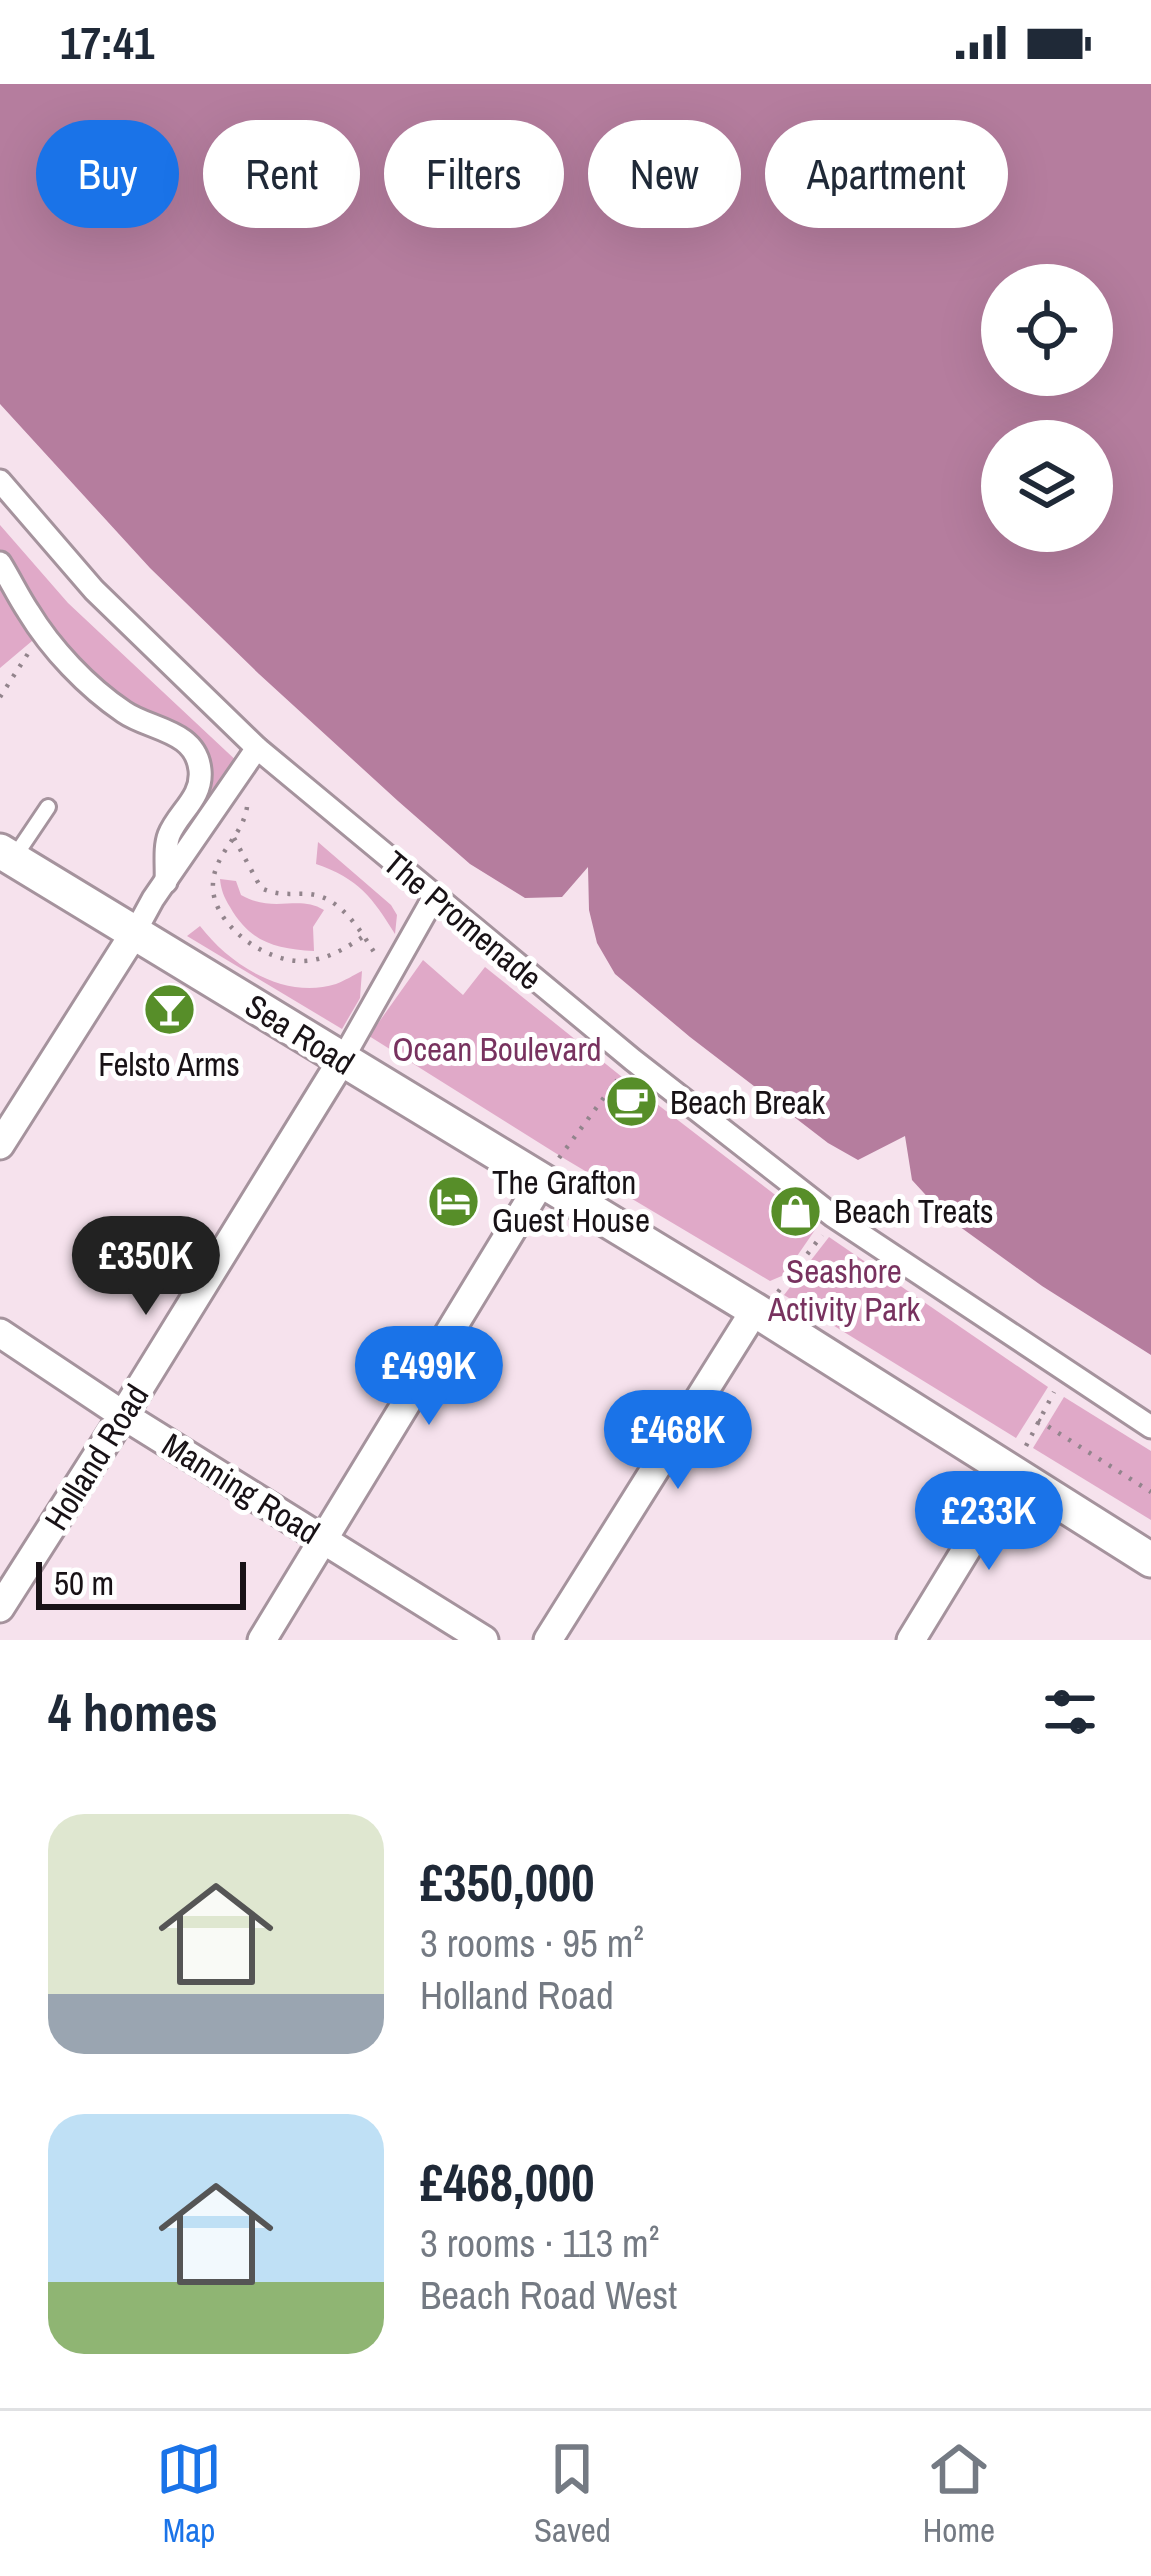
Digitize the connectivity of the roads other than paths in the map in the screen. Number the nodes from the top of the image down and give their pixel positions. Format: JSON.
{"nodes":[{"id":1,"x":0,"y":481,"type":"edge"},
{"id":2,"x":0,"y":563,"type":"edge"},
{"id":3,"x":256,"y":748,"type":"junction"},
{"id":4,"x":48,"y":807,"type":"dead end"},
{"id":5,"x":7,"y":855,"type":"edge"},
{"id":6,"x":166,"y":882,"type":"junction"},
{"id":7,"x":434,"y":896,"type":"junction"},
{"id":8,"x":135,"y":932,"type":"junction"},
{"id":9,"x":342,"y":1060,"type":"junction"},
{"id":10,"x":0,"y":1145,"type":"edge"},
{"id":11,"x":541,"y":1181,"type":"junction"},
{"id":12,"x":754,"y":1310,"type":"junction"},
{"id":13,"x":0,"y":1333,"type":"edge"},
{"id":14,"x":123,"y":1415,"type":"junction"},
{"id":15,"x":1151,"y":1427,"type":"edge"},
{"id":16,"x":1013,"y":1473,"type":"junction"},
{"id":17,"x":325,"y":1540,"type":"junction"},
{"id":18,"x":1151,"y":1560,"type":"edge"},
{"id":19,"x":0,"y":1608,"type":"edge"},
{"id":20,"x":262,"y":1640,"type":"edge"},
{"id":21,"x":484,"y":1640,"type":"edge"},
{"id":22,"x":548,"y":1640,"type":"edge"},
{"id":23,"x":910,"y":1640,"type":"edge"}],
"edges":[{"from":1,"to":3,"type":"street","name":"The Promenade"},
{"from":2,"to":6,"type":"street"},
{"from":3,"to":6,"type":"street"},
{"from":3,"to":7,"type":"street","name":"The Promenade"},
{"from":4,"to":5,"type":"lane"},
{"from":5,"to":8,"type":"street","name":"Sea Road"},
{"from":6,"to":8,"type":"street"},
{"from":7,"to":9,"type":"street"},
{"from":7,"to":15,"type":"street","name":"The Promenade"},
{"from":8,"to":9,"type":"street","name":"Sea Road"},
{"from":8,"to":10,"type":"street"},
{"from":9,"to":11,"type":"street","name":"Sea Road"},
{"from":9,"to":14,"type":"street","name":"Holland Road"},
{"from":11,"to":12,"type":"street","name":"Sea Road"},
{"from":11,"to":17,"type":"street"},
{"from":12,"to":16,"type":"street","name":"Sea Road"},
{"from":12,"to":22,"type":"street"},
{"from":13,"to":14,"type":"street","name":"Manning Road"},
{"from":14,"to":17,"type":"street","name":"Manning Road"},
{"from":14,"to":19,"type":"street","name":"Holland Road"},
{"from":16,"to":18,"type":"street","name":"Sea Road"},
{"from":16,"to":23,"type":"street"},
{"from":17,"to":20,"type":"street"},
{"from":17,"to":21,"type":"street","name":"Manning Road"}]}
